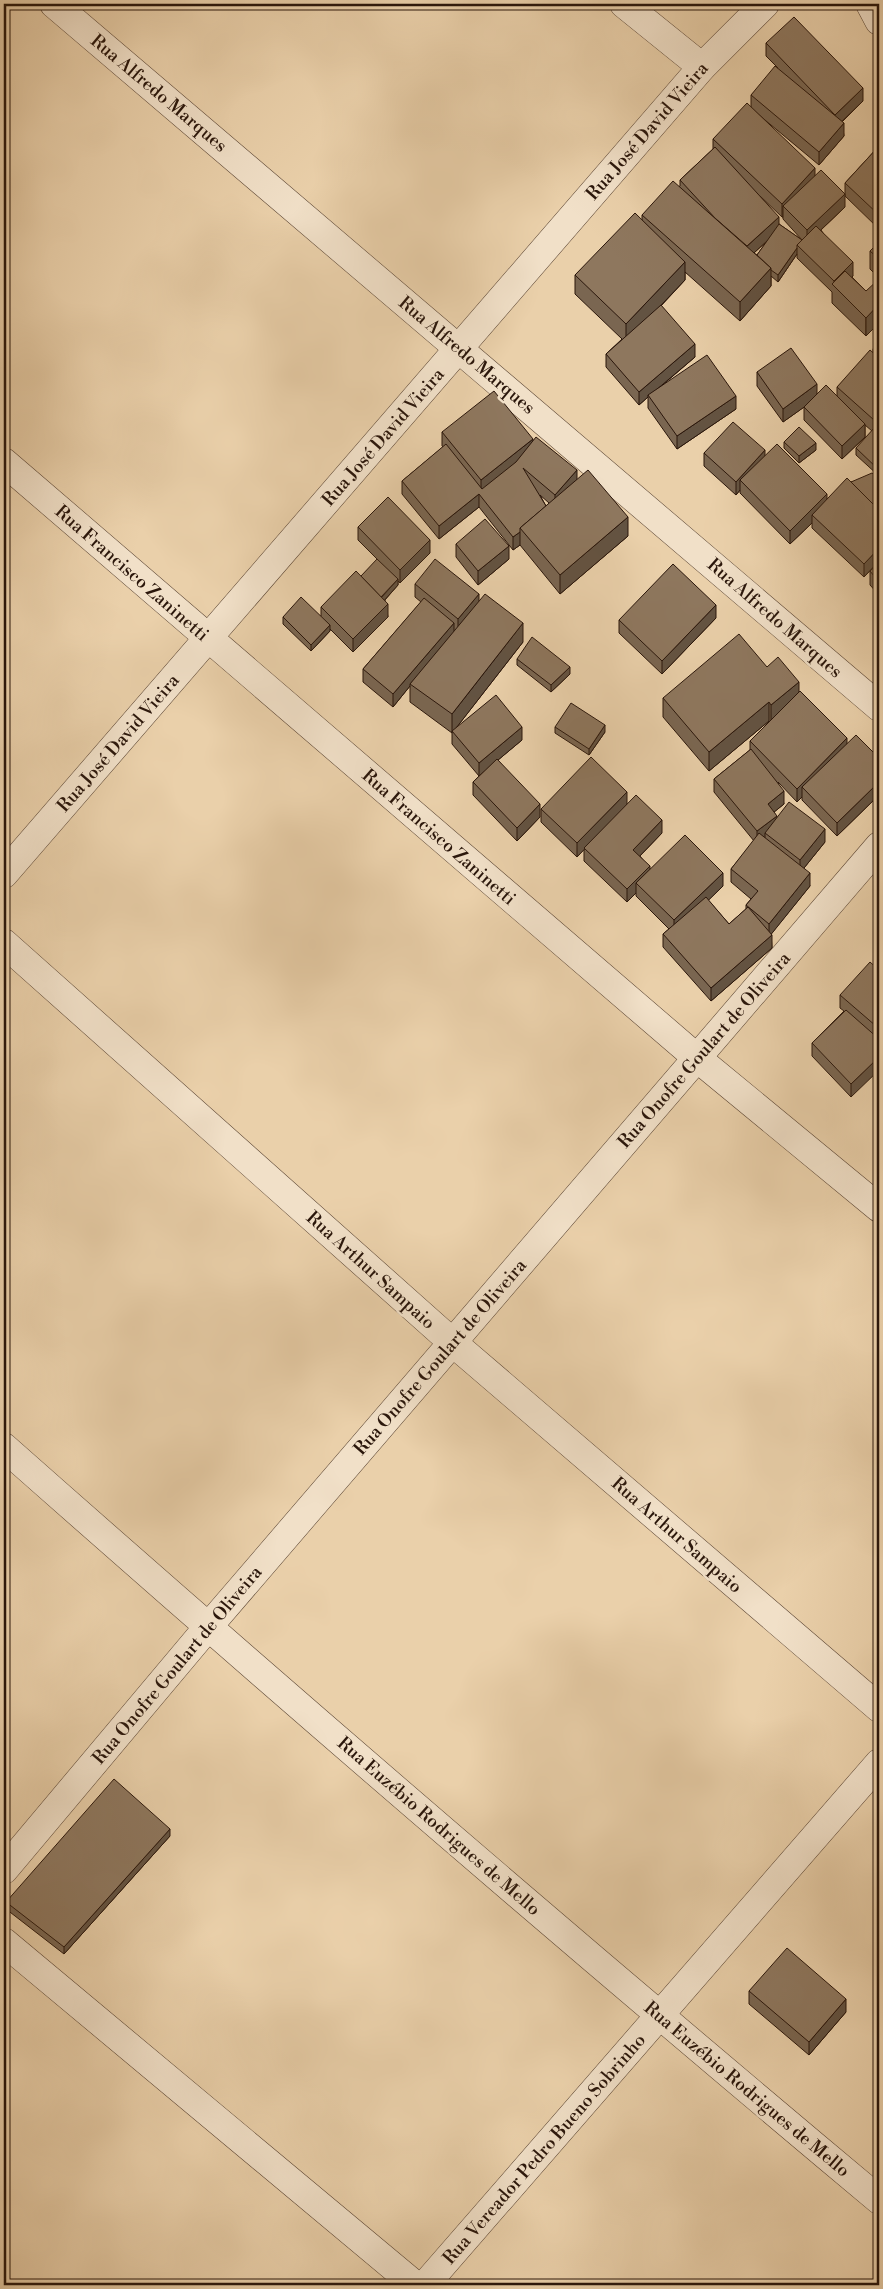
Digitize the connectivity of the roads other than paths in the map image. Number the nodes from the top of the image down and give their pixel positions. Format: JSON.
{"nodes":[{"id":1,"x":54,"y":4,"type":"edge"},
{"id":2,"x":624,"y":4,"type":"edge"},
{"id":3,"x":765,"y":4,"type":"edge"},
{"id":4,"x":870,"y":4,"type":"edge"},
{"id":5,"x":879,"y":21,"type":"edge"},
{"id":6,"x":702,"y":67,"type":"junction"},
{"id":7,"x":460,"y":348,"type":"junction"},
{"id":8,"x":4,"y":462,"type":"edge"},
{"id":9,"x":208,"y":639,"type":"junction"},
{"id":10,"x":879,"y":707,"type":"edge"},
{"id":11,"x":879,"y":846,"type":"edge"},
{"id":12,"x":4,"y":874,"type":"edge"},
{"id":13,"x":4,"y":944,"type":"edge"},
{"id":14,"x":697,"y":1058,"type":"junction"},
{"id":15,"x":879,"y":1208,"type":"edge"},
{"id":16,"x":452,"y":1342,"type":"junction"},
{"id":17,"x":4,"y":1447,"type":"edge"},
{"id":18,"x":208,"y":1627,"type":"junction"},
{"id":19,"x":879,"y":1708,"type":"edge"},
{"id":20,"x":879,"y":1763,"type":"edge"},
{"id":21,"x":4,"y":1870,"type":"edge"},
{"id":22,"x":4,"y":1942,"type":"edge"},
{"id":23,"x":660,"y":2016,"type":"junction"},
{"id":24,"x":879,"y":2200,"type":"edge"},
{"id":25,"x":415,"y":2285,"type":"edge"},
{"id":26,"x":425,"y":2285,"type":"edge"}],
"edges":[{"from":1,"to":7,"type":"street","name":"Rua Alfredo Marques"},
{"from":2,"to":6,"type":"street"},
{"from":3,"to":6,"type":"street","name":"Rua José David Vieira"},
{"from":4,"to":5,"type":"street"},
{"from":6,"to":7,"type":"street","name":"Rua José David Vieira"},
{"from":7,"to":9,"type":"street","name":"Rua José David Vieira"},
{"from":7,"to":10,"type":"street","name":"Rua Alfredo Marques"},
{"from":8,"to":9,"type":"street","name":"Rua Francisco Zaninetti"},
{"from":9,"to":12,"type":"street","name":"Rua José David Vieira"},
{"from":9,"to":14,"type":"street","name":"Rua Francisco Zaninetti"},
{"from":11,"to":14,"type":"street","name":"Rua Onofre Goulart de Oliveira"},
{"from":13,"to":16,"type":"street","name":"Rua Arthur Sampaio"},
{"from":14,"to":15,"type":"street","name":"Rua Francisco Zaninetti"},
{"from":14,"to":16,"type":"street","name":"Rua Onofre Goulart de Oliveira"},
{"from":16,"to":18,"type":"street","name":"Rua Onofre Goulart de Oliveira"},
{"from":16,"to":19,"type":"street","name":"Rua Arthur Sampaio"},
{"from":17,"to":18,"type":"street","name":"Rua Euzébio Rodrigues de Mello"},
{"from":18,"to":21,"type":"street","name":"Rua Onofre Goulart de Oliveira"},
{"from":18,"to":23,"type":"street","name":"Rua Euzébio Rodrigues de Mello"},
{"from":20,"to":23,"type":"street","name":"Rua Vereador Pedro Bueno Sobrinho"},
{"from":22,"to":25,"type":"street"},
{"from":23,"to":24,"type":"street","name":"Rua Euzébio Rodrigues de Mello"},
{"from":23,"to":26,"type":"street","name":"Rua Vereador Pedro Bueno Sobrinho"}]}
